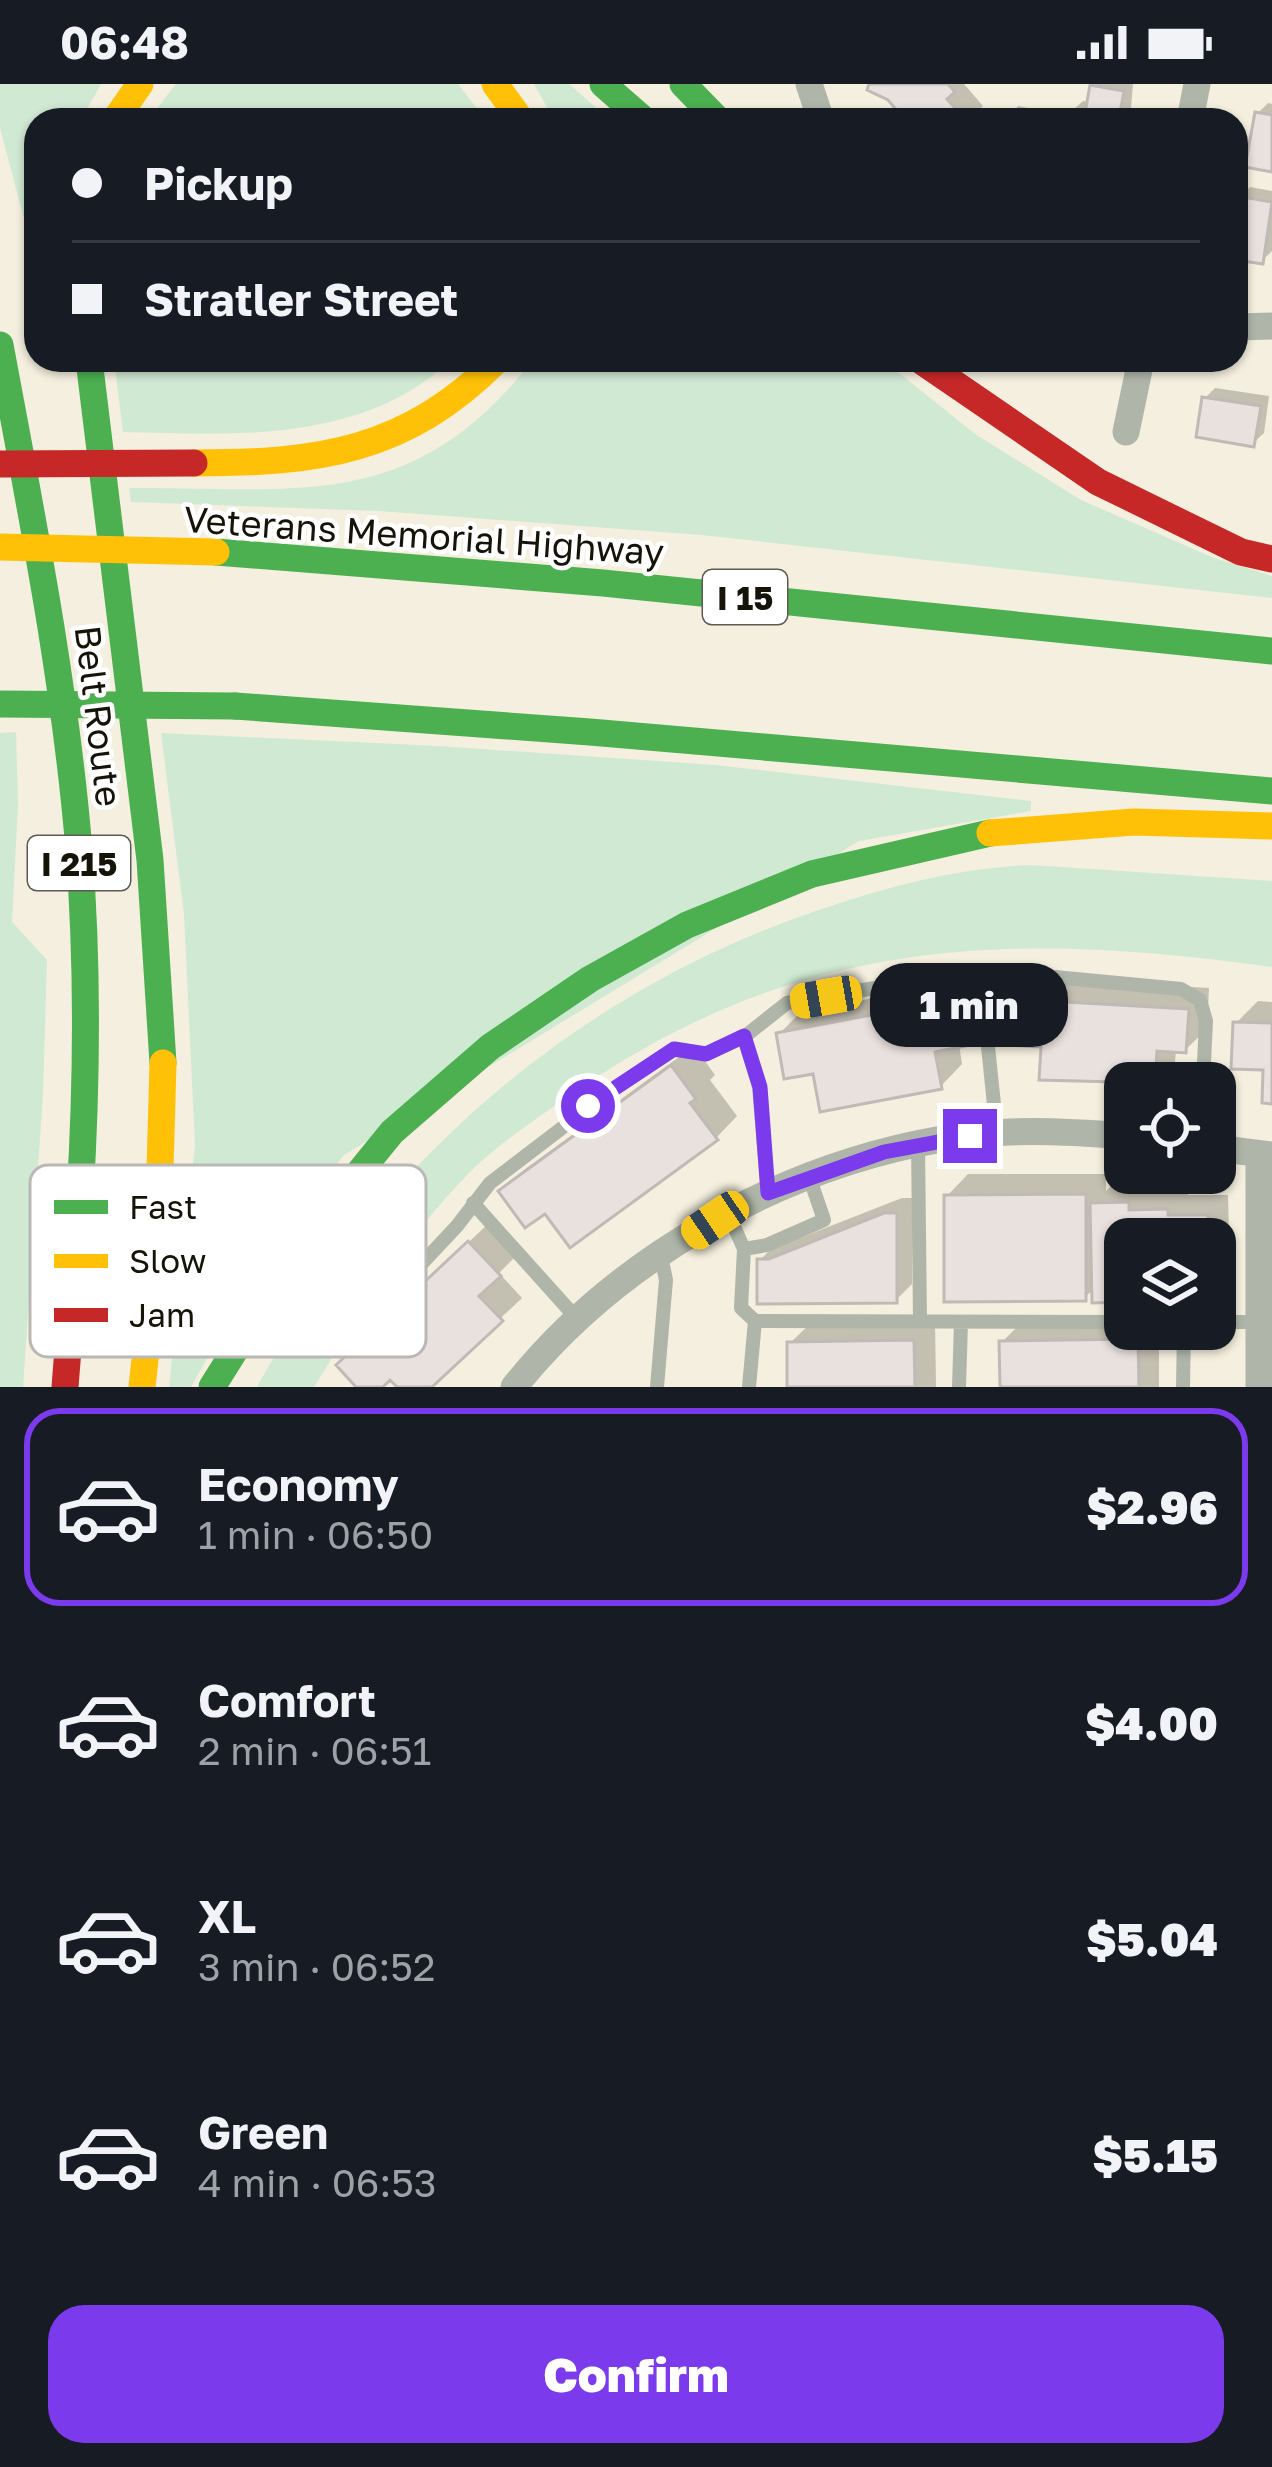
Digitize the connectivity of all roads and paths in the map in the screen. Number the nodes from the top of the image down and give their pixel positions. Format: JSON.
{"nodes":[{"id":1,"x":603,"y":84,"type":"edge"},
{"id":2,"x":683,"y":84,"type":"edge"},
{"id":3,"x":630,"y":108,"type":"edge"},
{"id":4,"x":706,"y":108,"type":"edge"},
{"id":5,"x":0,"y":345,"type":"edge"},
{"id":6,"x":90,"y":372,"type":"edge"},
{"id":7,"x":486,"y":372,"type":"edge"},
{"id":8,"x":938,"y":372,"type":"edge"},
{"id":9,"x":972,"y":372,"type":"edge"},
{"id":10,"x":1138,"y":372,"type":"edge"},
{"id":11,"x":1126,"y":432,"type":"dead end"},
{"id":12,"x":0,"y":464,"type":"edge"},
{"id":13,"x":1098,"y":482,"type":"junction"},
{"id":14,"x":0,"y":547,"type":"edge"},
{"id":15,"x":1272,"y":560,"type":"edge"},
{"id":16,"x":1272,"y":651,"type":"edge"},
{"id":17,"x":0,"y":704,"type":"edge"},
{"id":18,"x":1272,"y":790,"type":"edge"},
{"id":19,"x":1272,"y":826,"type":"edge"},
{"id":20,"x":980,"y":970,"type":"junction"},
{"id":21,"x":744,"y":1036,"type":"junction"},
{"id":22,"x":1204,"y":1062,"type":"edge"},
{"id":23,"x":588,"y":1106,"type":"dead end"},
{"id":24,"x":562,"y":1128,"type":"dead end"},
{"id":25,"x":997,"y":1133,"type":"junction"},
{"id":26,"x":1104,"y":1134,"type":"edge"},
{"id":27,"x":918,"y":1144,"type":"junction"},
{"id":28,"x":1265,"y":1155,"type":"edge"},
{"id":29,"x":80,"y":1165,"type":"edge"},
{"id":30,"x":161,"y":1165,"type":"edge"},
{"id":31,"x":365,"y":1165,"type":"edge"},
{"id":32,"x":808,"y":1176,"type":"junction"},
{"id":33,"x":768,"y":1193,"type":"junction"},
{"id":34,"x":473,"y":1203,"type":"junction"},
{"id":35,"x":728,"y":1213,"type":"junction"},
{"id":36,"x":744,"y":1249,"type":"junction"},
{"id":37,"x":426,"y":1256,"type":"edge"},
{"id":38,"x":661,"y":1256,"type":"junction"},
{"id":39,"x":579,"y":1321,"type":"junction"},
{"id":40,"x":920,"y":1321,"type":"junction"},
{"id":41,"x":755,"y":1322,"type":"junction"},
{"id":42,"x":961,"y":1322,"type":"junction"},
{"id":43,"x":1104,"y":1322,"type":"edge"},
{"id":44,"x":1236,"y":1322,"type":"edge"},
{"id":45,"x":1259,"y":1322,"type":"junction"},
{"id":46,"x":1184,"y":1350,"type":"edge"},
{"id":47,"x":68,"y":1357,"type":"edge"},
{"id":48,"x":145,"y":1357,"type":"edge"},
{"id":49,"x":231,"y":1357,"type":"edge"},
{"id":50,"x":1264,"y":1377,"type":"edge"},
{"id":51,"x":65,"y":1387,"type":"edge"},
{"id":52,"x":142,"y":1387,"type":"edge"},
{"id":53,"x":212,"y":1387,"type":"edge"},
{"id":54,"x":514,"y":1387,"type":"edge"},
{"id":55,"x":658,"y":1387,"type":"edge"},
{"id":56,"x":749,"y":1387,"type":"edge"},
{"id":57,"x":959,"y":1387,"type":"edge"},
{"id":58,"x":1183,"y":1387,"type":"edge"}],
"edges":[{"from":1,"to":3,"type":"highway"},
{"from":2,"to":4,"type":"highway"},
{"from":5,"to":29,"type":"highway","name":"Belt Route","number":"I 215"},
{"from":6,"to":30,"type":"highway"},
{"from":7,"to":12,"type":"highway","bridge":true},
{"from":8,"to":13,"type":"highway"},
{"from":9,"to":13,"type":"highway"},
{"from":10,"to":11,"type":"street"},
{"from":13,"to":15,"type":"highway"},
{"from":14,"to":16,"type":"highway","name":"Veterans Memorial Highway","number":"I 15","bridge":true},
{"from":17,"to":18,"type":"highway","bridge":true},
{"from":19,"to":31,"type":"highway"},
{"from":20,"to":21,"type":"lane"},
{"from":20,"to":22,"type":"lane"},
{"from":20,"to":25,"type":"lane"},
{"from":21,"to":23,"type":"lane"},
{"from":21,"to":33,"type":"lane"},
{"from":24,"to":34,"type":"lane"},
{"from":25,"to":26,"type":"street"},
{"from":25,"to":27,"type":"street"},
{"from":27,"to":32,"type":"street"},
{"from":27,"to":40,"type":"lane"},
{"from":28,"to":45,"type":"street"},
{"from":32,"to":33,"type":"street"},
{"from":32,"to":36,"type":"lane"},
{"from":33,"to":35,"type":"street"},
{"from":34,"to":37,"type":"lane"},
{"from":34,"to":39,"type":"lane"},
{"from":35,"to":36,"type":"lane"},
{"from":35,"to":38,"type":"street"},
{"from":36,"to":41,"type":"lane"},
{"from":38,"to":39,"type":"street"},
{"from":38,"to":55,"type":"lane"},
{"from":39,"to":54,"type":"street"},
{"from":40,"to":41,"type":"lane"},
{"from":40,"to":42,"type":"lane"},
{"from":41,"to":56,"type":"lane"},
{"from":42,"to":43,"type":"lane"},
{"from":42,"to":57,"type":"lane"},
{"from":44,"to":45,"type":"lane"},
{"from":45,"to":50,"type":"street"},
{"from":46,"to":58,"type":"lane"},
{"from":47,"to":51,"type":"highway","name":"Belt Route","number":"I 215"},
{"from":48,"to":52,"type":"highway"},
{"from":49,"to":53,"type":"highway"}]}
